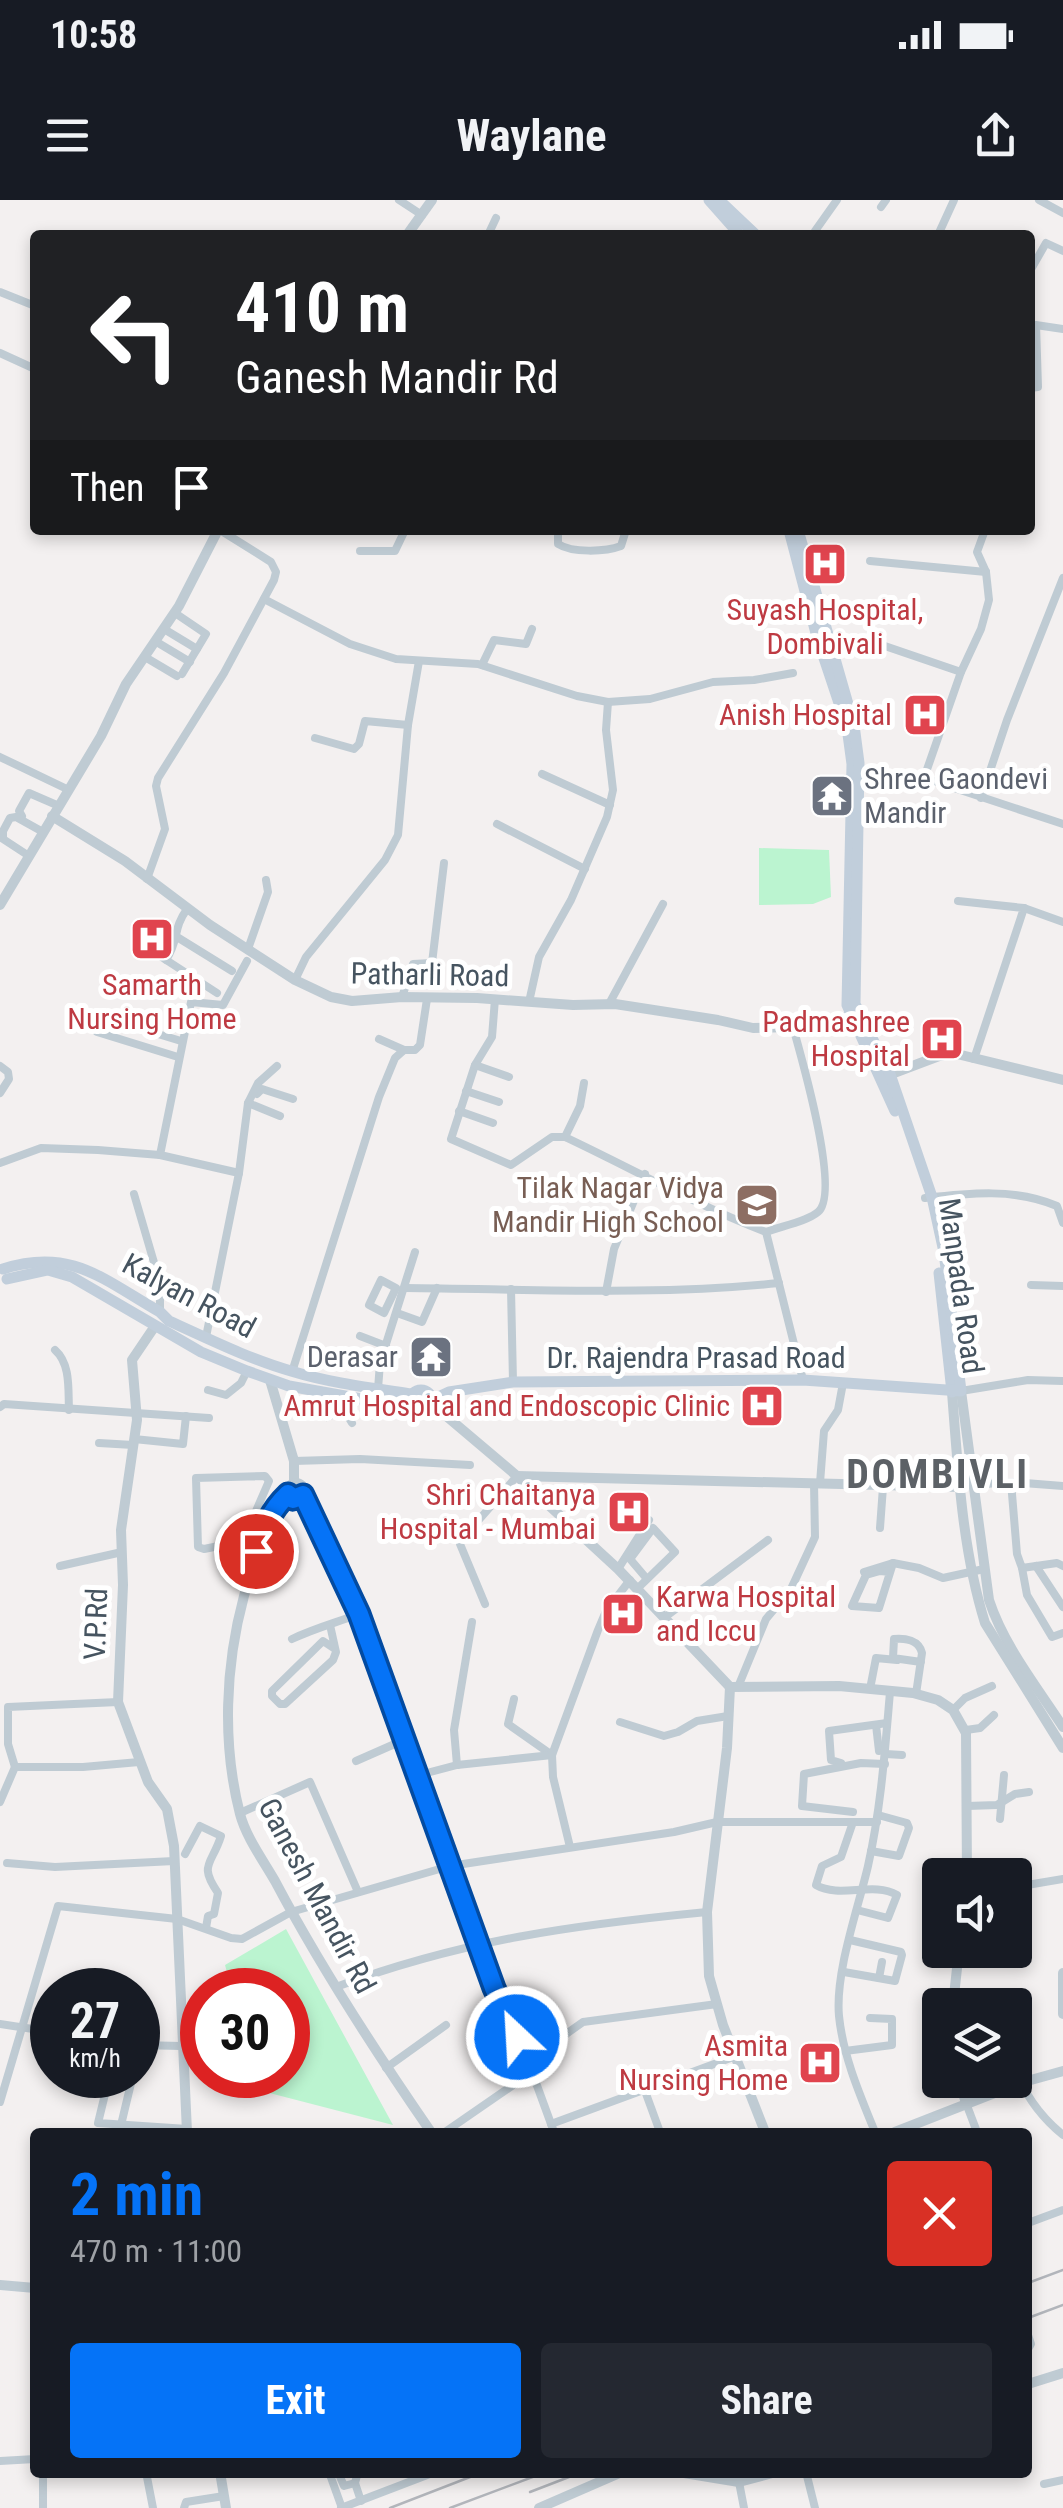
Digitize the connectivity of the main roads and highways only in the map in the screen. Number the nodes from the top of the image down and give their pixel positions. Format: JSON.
{"nodes":[{"id":1,"x":709,"y":200,"type":"edge"},
{"id":2,"x":720,"y":200,"type":"edge"},
{"id":3,"x":736,"y":230,"type":"edge"},
{"id":4,"x":751,"y":230,"type":"edge"},
{"id":5,"x":790,"y":535,"type":"edge"},
{"id":6,"x":799,"y":535,"type":"edge"},
{"id":7,"x":802,"y":558,"type":"junction"},
{"id":8,"x":3,"y":1275,"type":"edge"},
{"id":9,"x":956,"y":1392,"type":"joint"},
{"id":10,"x":423,"y":1401,"type":"junction"}],
"edges":[{"from":1,"to":3,"type":"main road"},
{"from":2,"to":4,"type":"main road"},
{"from":5,"to":7,"type":"main road","name":"Manpada Road"},
{"from":6,"to":7,"type":"main road","name":"Manpada Road"},
{"from":7,"to":9,"type":"main road","name":"Manpada Road"},
{"from":8,"to":10,"type":"main road","name":"Kalyan Road"},
{"from":8,"to":10,"type":"main road","name":"Kalyan Road"},
{"from":9,"to":10,"type":"main road","name":"Dr. Rajendra Prasad Road"}]}
